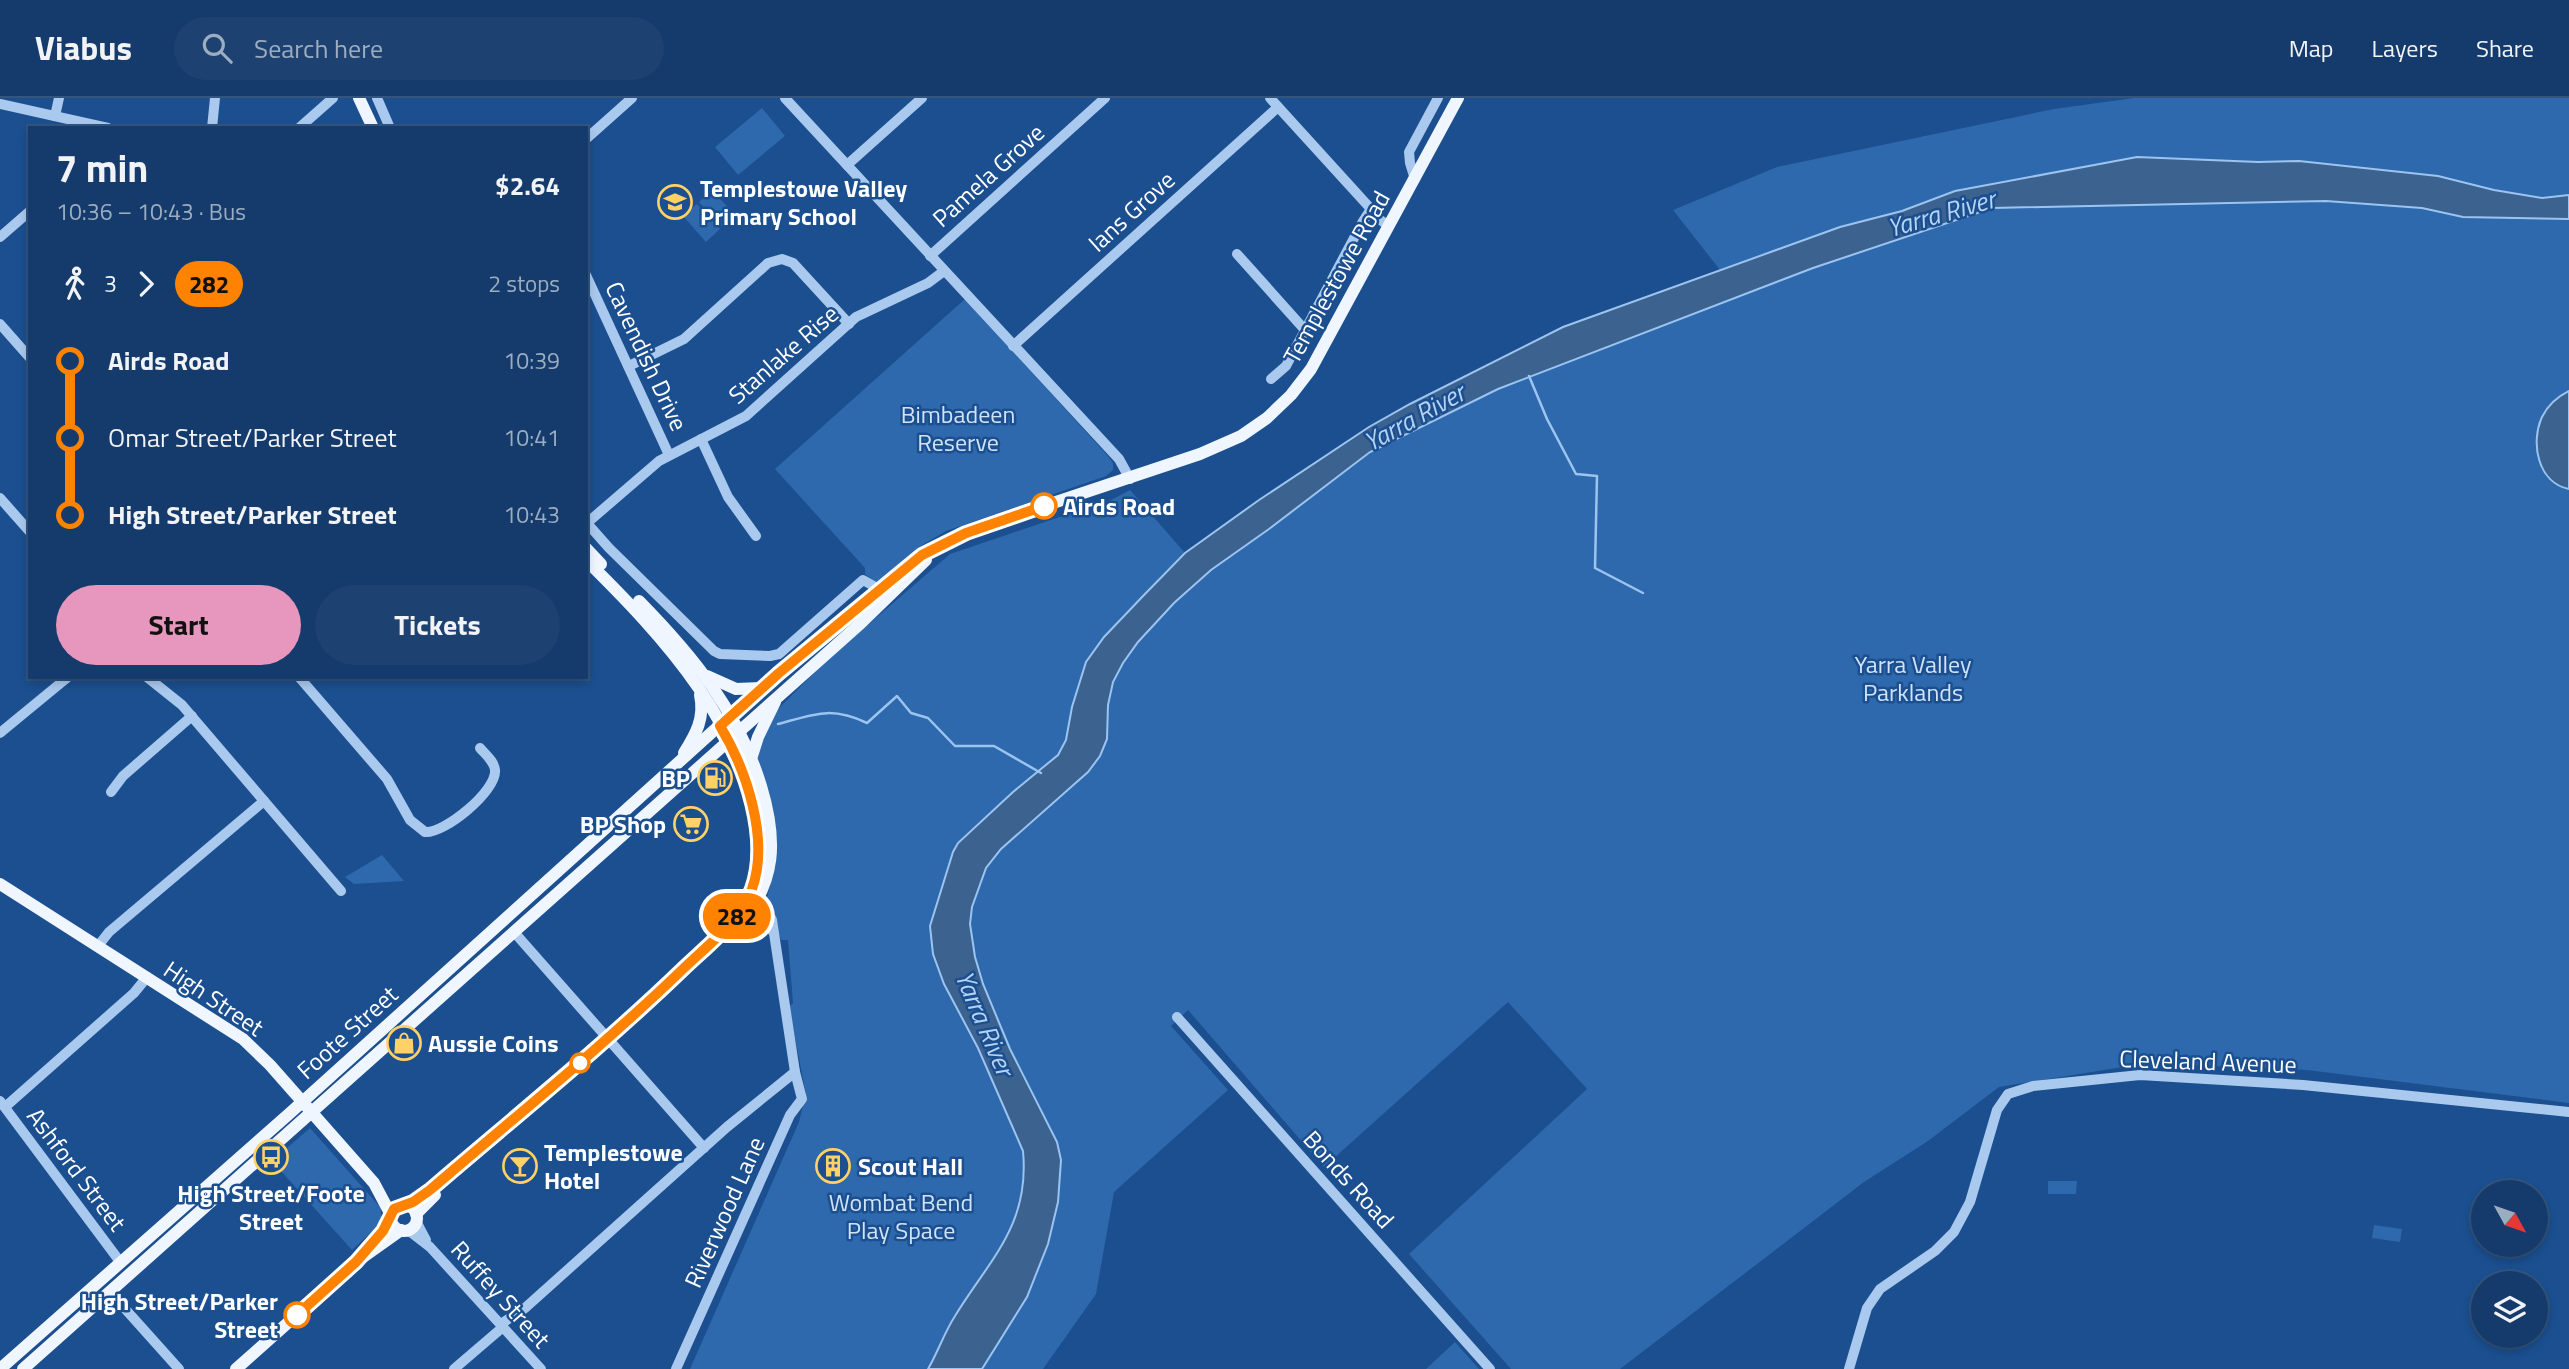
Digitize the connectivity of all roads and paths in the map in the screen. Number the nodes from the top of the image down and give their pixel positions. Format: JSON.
{"nodes":[{"id":1,"x":59,"y":98,"type":"edge"},
{"id":2,"x":215,"y":98,"type":"edge"},
{"id":3,"x":333,"y":98,"type":"edge"},
{"id":4,"x":350,"y":98,"type":"edge"},
{"id":5,"x":359,"y":98,"type":"edge"},
{"id":6,"x":377,"y":98,"type":"edge"},
{"id":7,"x":632,"y":98,"type":"edge"},
{"id":8,"x":785,"y":98,"type":"edge"},
{"id":9,"x":922,"y":98,"type":"edge"},
{"id":10,"x":1105,"y":98,"type":"edge"},
{"id":11,"x":1269,"y":98,"type":"edge"},
{"id":12,"x":1438,"y":98,"type":"edge"},
{"id":13,"x":1458,"y":98,"type":"edge"},
{"id":14,"x":0,"y":104,"type":"edge"},
{"id":15,"x":1278,"y":107,"type":"junction"},
{"id":16,"x":55,"y":116,"type":"junction"},
{"id":17,"x":99,"y":126,"type":"edge"},
{"id":18,"x":212,"y":126,"type":"edge"},
{"id":19,"x":301,"y":126,"type":"edge"},
{"id":20,"x":363,"y":126,"type":"edge"},
{"id":21,"x":372,"y":126,"type":"edge"},
{"id":22,"x":389,"y":126,"type":"edge"},
{"id":23,"x":588,"y":137,"type":"edge"},
{"id":24,"x":847,"y":165,"type":"junction"},
{"id":25,"x":1415,"y":179,"type":"junction"},
{"id":26,"x":1371,"y":209,"type":"junction"},
{"id":27,"x":28,"y":213,"type":"edge"},
{"id":28,"x":1392,"y":222,"type":"junction"},
{"id":29,"x":0,"y":237,"type":"edge"},
{"id":30,"x":1237,"y":254,"type":"dead end"},
{"id":31,"x":930,"y":256,"type":"junction"},
{"id":32,"x":944,"y":271,"type":"junction"},
{"id":33,"x":588,"y":279,"type":"edge"},
{"id":34,"x":0,"y":324,"type":"edge"},
{"id":35,"x":849,"y":324,"type":"junction"},
{"id":36,"x":1305,"y":330,"type":"junction"},
{"id":37,"x":1013,"y":346,"type":"junction"},
{"id":38,"x":28,"y":356,"type":"edge"},
{"id":39,"x":629,"y":366,"type":"junction"},
{"id":40,"x":1271,"y":379,"type":"dead end"},
{"id":41,"x":701,"y":439,"type":"junction"},
{"id":42,"x":669,"y":455,"type":"junction"},
{"id":43,"x":1126,"y":480,"type":"junction"},
{"id":44,"x":0,"y":498,"type":"edge"},
{"id":45,"x":588,"y":521,"type":"edge"},
{"id":46,"x":588,"y":523,"type":"edge"},
{"id":47,"x":28,"y":530,"type":"edge"},
{"id":48,"x":756,"y":536,"type":"dead end"},
{"id":49,"x":947,"y":541,"type":"junction"},
{"id":50,"x":588,"y":550,"type":"edge"},
{"id":51,"x":588,"y":562,"type":"edge"},
{"id":52,"x":879,"y":589,"type":"junction"},
{"id":53,"x":706,"y":676,"type":"junction"},
{"id":54,"x":66,"y":679,"type":"edge"},
{"id":55,"x":150,"y":679,"type":"edge"},
{"id":56,"x":301,"y":679,"type":"edge"},
{"id":57,"x":695,"y":685,"type":"junction"},
{"id":58,"x":761,"y":688,"type":"junction"},
{"id":59,"x":780,"y":693,"type":"junction"},
{"id":60,"x":732,"y":714,"type":"junction"},
{"id":61,"x":192,"y":716,"type":"junction"},
{"id":62,"x":720,"y":726,"type":"junction"},
{"id":63,"x":740,"y":730,"type":"junction"},
{"id":64,"x":0,"y":733,"type":"edge"},
{"id":65,"x":729,"y":741,"type":"junction"},
{"id":66,"x":480,"y":748,"type":"dead end"},
{"id":67,"x":752,"y":757,"type":"junction"},
{"id":68,"x":679,"y":762,"type":"junction"},
{"id":69,"x":111,"y":792,"type":"dead end"},
{"id":70,"x":264,"y":802,"type":"junction"},
{"id":71,"x":0,"y":884,"type":"edge"},
{"id":72,"x":341,"y":891,"type":"dead end"},
{"id":73,"x":752,"y":905,"type":"junction"},
{"id":74,"x":514,"y":932,"type":"junction"},
{"id":75,"x":98,"y":946,"type":"junction"},
{"id":76,"x":147,"y":977,"type":"junction"},
{"id":77,"x":1177,"y":1017,"type":"dead end"},
{"id":78,"x":608,"y":1038,"type":"junction"},
{"id":79,"x":795,"y":1072,"type":"junction"},
{"id":80,"x":302,"y":1101,"type":"junction"},
{"id":81,"x":535,"y":1103,"type":"junction"},
{"id":82,"x":2,"y":1104,"type":"edge"},
{"id":83,"x":2569,"y":1112,"type":"edge"},
{"id":84,"x":312,"y":1113,"type":"junction"},
{"id":85,"x":704,"y":1148,"type":"junction"},
{"id":86,"x":374,"y":1183,"type":"junction"},
{"id":87,"x":404,"y":1205,"type":"junction"},
{"id":88,"x":391,"y":1217,"type":"junction"},
{"id":89,"x":410,"y":1224,"type":"junction"},
{"id":90,"x":356,"y":1262,"type":"junction"},
{"id":91,"x":121,"y":1263,"type":"junction"},
{"id":92,"x":110,"y":1292,"type":"junction"},
{"id":93,"x":503,"y":1327,"type":"junction"},
{"id":94,"x":0,"y":1369,"type":"edge"},
{"id":95,"x":23,"y":1369,"type":"edge"},
{"id":96,"x":179,"y":1369,"type":"edge"},
{"id":97,"x":236,"y":1369,"type":"edge"},
{"id":98,"x":454,"y":1369,"type":"edge"},
{"id":99,"x":541,"y":1369,"type":"edge"},
{"id":100,"x":676,"y":1369,"type":"edge"},
{"id":101,"x":1490,"y":1369,"type":"edge"},
{"id":102,"x":1849,"y":1369,"type":"edge"}],
"edges":[{"from":1,"to":16,"type":"street"},
{"from":2,"to":18,"type":"street"},
{"from":3,"to":19,"type":"street"},
{"from":4,"to":20,"type":"main road"},
{"from":5,"to":21,"type":"main road"},
{"from":6,"to":22,"type":"street"},
{"from":7,"to":23,"type":"street"},
{"from":8,"to":24,"type":"street"},
{"from":9,"to":24,"type":"street"},
{"from":10,"to":31,"type":"street","name":"Pamela Grove"},
{"from":11,"to":15,"type":"street"},
{"from":12,"to":25,"type":"street","name":"Templestowe Road"},
{"from":13,"to":25,"type":"main road","name":"Templestowe Road"},
{"from":14,"to":16,"type":"street"},
{"from":15,"to":26,"type":"street"},
{"from":15,"to":37,"type":"street","name":"Ians Grove"},
{"from":16,"to":17,"type":"street"},
{"from":24,"to":31,"type":"street"},
{"from":25,"to":28,"type":"main road","name":"Templestowe Road"},
{"from":26,"to":28,"type":"street"},
{"from":26,"to":36,"type":"street"},
{"from":27,"to":29,"type":"street"},
{"from":28,"to":43,"type":"main road","name":"Templestowe Road"},
{"from":30,"to":36,"type":"street"},
{"from":31,"to":32,"type":"street"},
{"from":32,"to":35,"type":"street","name":"Stanlake Rise"},
{"from":32,"to":37,"type":"street"},
{"from":33,"to":39,"type":"street","name":"Cavendish Drive"},
{"from":34,"to":38,"type":"street"},
{"from":35,"to":39,"type":"street"},
{"from":35,"to":41,"type":"street","name":"Stanlake Rise"},
{"from":36,"to":40,"type":"street"},
{"from":37,"to":43,"type":"street"},
{"from":39,"to":42,"type":"street","name":"Cavendish Drive"},
{"from":41,"to":42,"type":"street","name":"Stanlake Rise"},
{"from":41,"to":48,"type":"street"},
{"from":42,"to":45,"type":"street","name":"Stanlake Rise"},
{"from":43,"to":49,"type":"main road","name":"Templestowe Road"},
{"from":44,"to":47,"type":"street"},
{"from":46,"to":52,"type":"street"},
{"from":49,"to":52,"type":"main road","name":"Templestowe Road"},
{"from":49,"to":59,"type":"main road","name":"Templestowe Road"},
{"from":50,"to":53,"type":"main road"},
{"from":51,"to":57,"type":"main road"},
{"from":52,"to":58,"type":"main road","name":"Templestowe Road"},
{"from":53,"to":58,"type":"main road"},
{"from":53,"to":60,"type":"main road"},
{"from":54,"to":64,"type":"street"},
{"from":55,"to":61,"type":"street"},
{"from":56,"to":66,"type":"street"},
{"from":57,"to":62,"type":"main road"},
{"from":57,"to":68,"type":"main road"},
{"from":58,"to":60,"type":"main road","name":"Templestowe Road"},
{"from":59,"to":63,"type":"main road","name":"Templestowe Road"},
{"from":59,"to":67,"type":"main road"},
{"from":60,"to":62,"type":"main road","name":"Templestowe Road"},
{"from":60,"to":63,"type":"main road"},
{"from":61,"to":69,"type":"street"},
{"from":61,"to":70,"type":"street"},
{"from":62,"to":65,"type":"main road"},
{"from":62,"to":68,"type":"main road","name":"Foote Street"},
{"from":63,"to":65,"type":"main road","name":"Foote Street"},
{"from":63,"to":67,"type":"main road"},
{"from":65,"to":73,"type":"main road"},
{"from":65,"to":74,"type":"main road","name":"Foote Street"},
{"from":67,"to":73,"type":"main road"},
{"from":68,"to":80,"type":"main road","name":"Foote Street"},
{"from":70,"to":72,"type":"street"},
{"from":70,"to":75,"type":"street"},
{"from":71,"to":75,"type":"main road","name":"High Street"},
{"from":73,"to":78,"type":"main road"},
{"from":73,"to":79,"type":"street","name":"Riverwood Lane"},
{"from":74,"to":78,"type":"street"},
{"from":74,"to":84,"type":"main road","name":"Foote Street"},
{"from":75,"to":76,"type":"main road","name":"High Street"},
{"from":76,"to":80,"type":"main road","name":"High Street"},
{"from":76,"to":82,"type":"street"},
{"from":77,"to":101,"type":"street","name":"Bonds Road"},
{"from":78,"to":81,"type":"main road"},
{"from":78,"to":85,"type":"street"},
{"from":79,"to":85,"type":"street"},
{"from":79,"to":100,"type":"street","name":"Riverwood Lane"},
{"from":80,"to":84,"type":"main road","name":"High Street"},
{"from":80,"to":91,"type":"main road","name":"Foote Street"},
{"from":81,"to":87,"type":"main road"},
{"from":81,"to":89,"type":"main road"},
{"from":82,"to":91,"type":"street","name":"Ashford Street"},
{"from":83,"to":102,"type":"street","name":"Cleveland Avenue"},
{"from":84,"to":86,"type":"main road","name":"High Street"},
{"from":84,"to":92,"type":"main road","name":"Foote Street"},
{"from":85,"to":93,"type":"street"},
{"from":86,"to":87,"type":"main road","name":"High Street"},
{"from":86,"to":88,"type":"main road","name":"High Street"},
{"from":87,"to":88,"type":"main road"},
{"from":87,"to":89,"type":"main road"},
{"from":88,"to":89,"type":"main road"},
{"from":88,"to":90,"type":"main road"},
{"from":89,"to":90,"type":"main road"},
{"from":89,"to":93,"type":"street","name":"Ruffey Street"},
{"from":90,"to":97,"type":"main road"},
{"from":91,"to":94,"type":"main road","name":"Foote Street"},
{"from":92,"to":95,"type":"main road","name":"Foote Street"},
{"from":92,"to":96,"type":"street"},
{"from":93,"to":98,"type":"street"},
{"from":93,"to":99,"type":"street","name":"Ruffey Street"}]}
